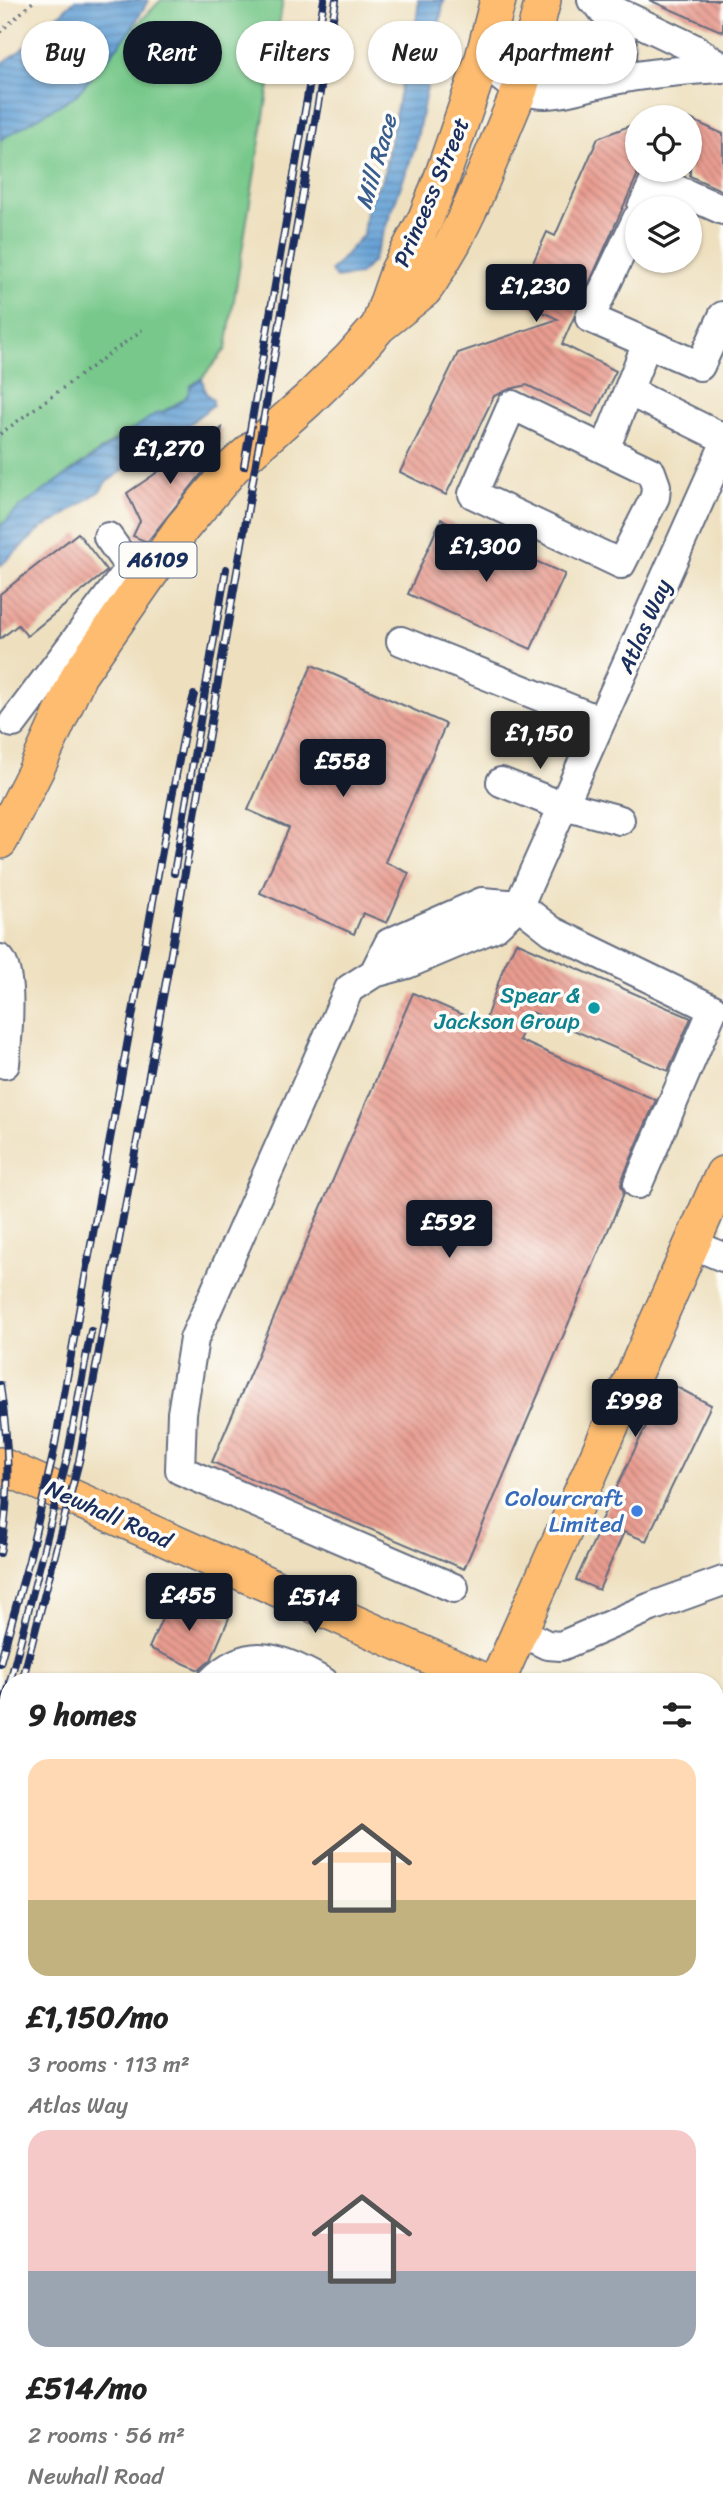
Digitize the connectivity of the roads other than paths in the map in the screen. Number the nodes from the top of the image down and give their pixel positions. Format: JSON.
{"nodes":[{"id":1,"x":543,"y":0,"type":"edge"},
{"id":2,"x":595,"y":2,"type":"edge"},
{"id":3,"x":611,"y":21,"type":"edge"},
{"id":4,"x":722,"y":68,"type":"edge"},
{"id":5,"x":637,"y":76,"type":"edge"},
{"id":6,"x":476,"y":78,"type":"edge"},
{"id":7,"x":511,"y":84,"type":"edge"},
{"id":8,"x":596,"y":84,"type":"edge"},
{"id":9,"x":520,"y":89,"type":"junction"},
{"id":10,"x":648,"y":196,"type":"edge"},
{"id":11,"x":691,"y":196,"type":"edge"},
{"id":12,"x":702,"y":201,"type":"edge"},
{"id":13,"x":723,"y":210,"type":"edge"},
{"id":14,"x":625,"y":244,"type":"edge"},
{"id":15,"x":723,"y":316,"type":"edge"},
{"id":16,"x":380,"y":326,"type":"junction"},
{"id":17,"x":647,"y":343,"type":"junction"},
{"id":18,"x":628,"y":391,"type":"junction"},
{"id":19,"x":723,"y":438,"type":"edge"},
{"id":20,"x":723,"y":448,"type":"edge"},
{"id":21,"x":604,"y":449,"type":"junction"},
{"id":22,"x":108,"y":537,"type":"dead end"},
{"id":23,"x":401,"y":640,"type":"dead end"},
{"id":24,"x":7,"y":718,"type":"edge"},
{"id":25,"x":601,"y":721,"type":"junction"},
{"id":26,"x":47,"y":747,"type":"junction"},
{"id":27,"x":501,"y":782,"type":"dead end"},
{"id":28,"x":566,"y":804,"type":"junction"},
{"id":29,"x":620,"y":820,"type":"dead end"},
{"id":30,"x":0,"y":841,"type":"edge"},
{"id":31,"x":524,"y":894,"type":"junction"},
{"id":32,"x":0,"y":959,"type":"edge"},
{"id":33,"x":5,"y":1064,"type":"dead end"},
{"id":34,"x":723,"y":1174,"type":"edge"},
{"id":35,"x":638,"y":1184,"type":"dead end"},
{"id":36,"x":707,"y":1251,"type":"edge"},
{"id":37,"x":0,"y":1465,"type":"edge"},
{"id":38,"x":723,"y":1581,"type":"edge"},
{"id":39,"x":454,"y":1588,"type":"dead end"},
{"id":40,"x":519,"y":1632,"type":"junction"},
{"id":41,"x":219,"y":1673,"type":"edge"},
{"id":42,"x":307,"y":1673,"type":"edge"},
{"id":43,"x":467,"y":1673,"type":"edge"},
{"id":44,"x":500,"y":1673,"type":"edge"}],
"edges":[{"from":1,"to":9,"type":"main road","number":"A6109"},
{"from":2,"to":3,"type":"street"},
{"from":2,"to":4,"type":"street"},
{"from":4,"to":5,"type":"street"},
{"from":6,"to":16,"type":"main road","name":"Princess Street","number":"A6109"},
{"from":7,"to":9,"type":"street"},
{"from":8,"to":9,"type":"street"},
{"from":9,"to":16,"type":"main road","number":"A6109"},
{"from":10,"to":11,"type":"street"},
{"from":12,"to":13,"type":"street"},
{"from":14,"to":17,"type":"street"},
{"from":15,"to":17,"type":"street"},
{"from":16,"to":26,"type":"main road","number":"A6109"},
{"from":17,"to":18,"type":"street"},
{"from":18,"to":19,"type":"street"},
{"from":18,"to":21,"type":"street"},
{"from":20,"to":25,"type":"street","name":"Atlas Way"},
{"from":21,"to":21,"type":"street"},
{"from":22,"to":24,"type":"street"},
{"from":23,"to":25,"type":"street"},
{"from":24,"to":26,"type":"street"},
{"from":25,"to":28,"type":"street","name":"Atlas Way"},
{"from":26,"to":30,"type":"main road","number":"A6109"},
{"from":27,"to":28,"type":"street"},
{"from":28,"to":29,"type":"street"},
{"from":28,"to":31,"type":"street","name":"Atlas Way"},
{"from":31,"to":35,"type":"street"},
{"from":31,"to":39,"type":"street"},
{"from":32,"to":33,"type":"street"},
{"from":34,"to":36,"type":"main road"},
{"from":36,"to":40,"type":"main road"},
{"from":37,"to":43,"type":"main road","name":"Newhall Road"},
{"from":38,"to":40,"type":"street"},
{"from":40,"to":44,"type":"main road"},
{"from":41,"to":42,"type":"street"}]}
